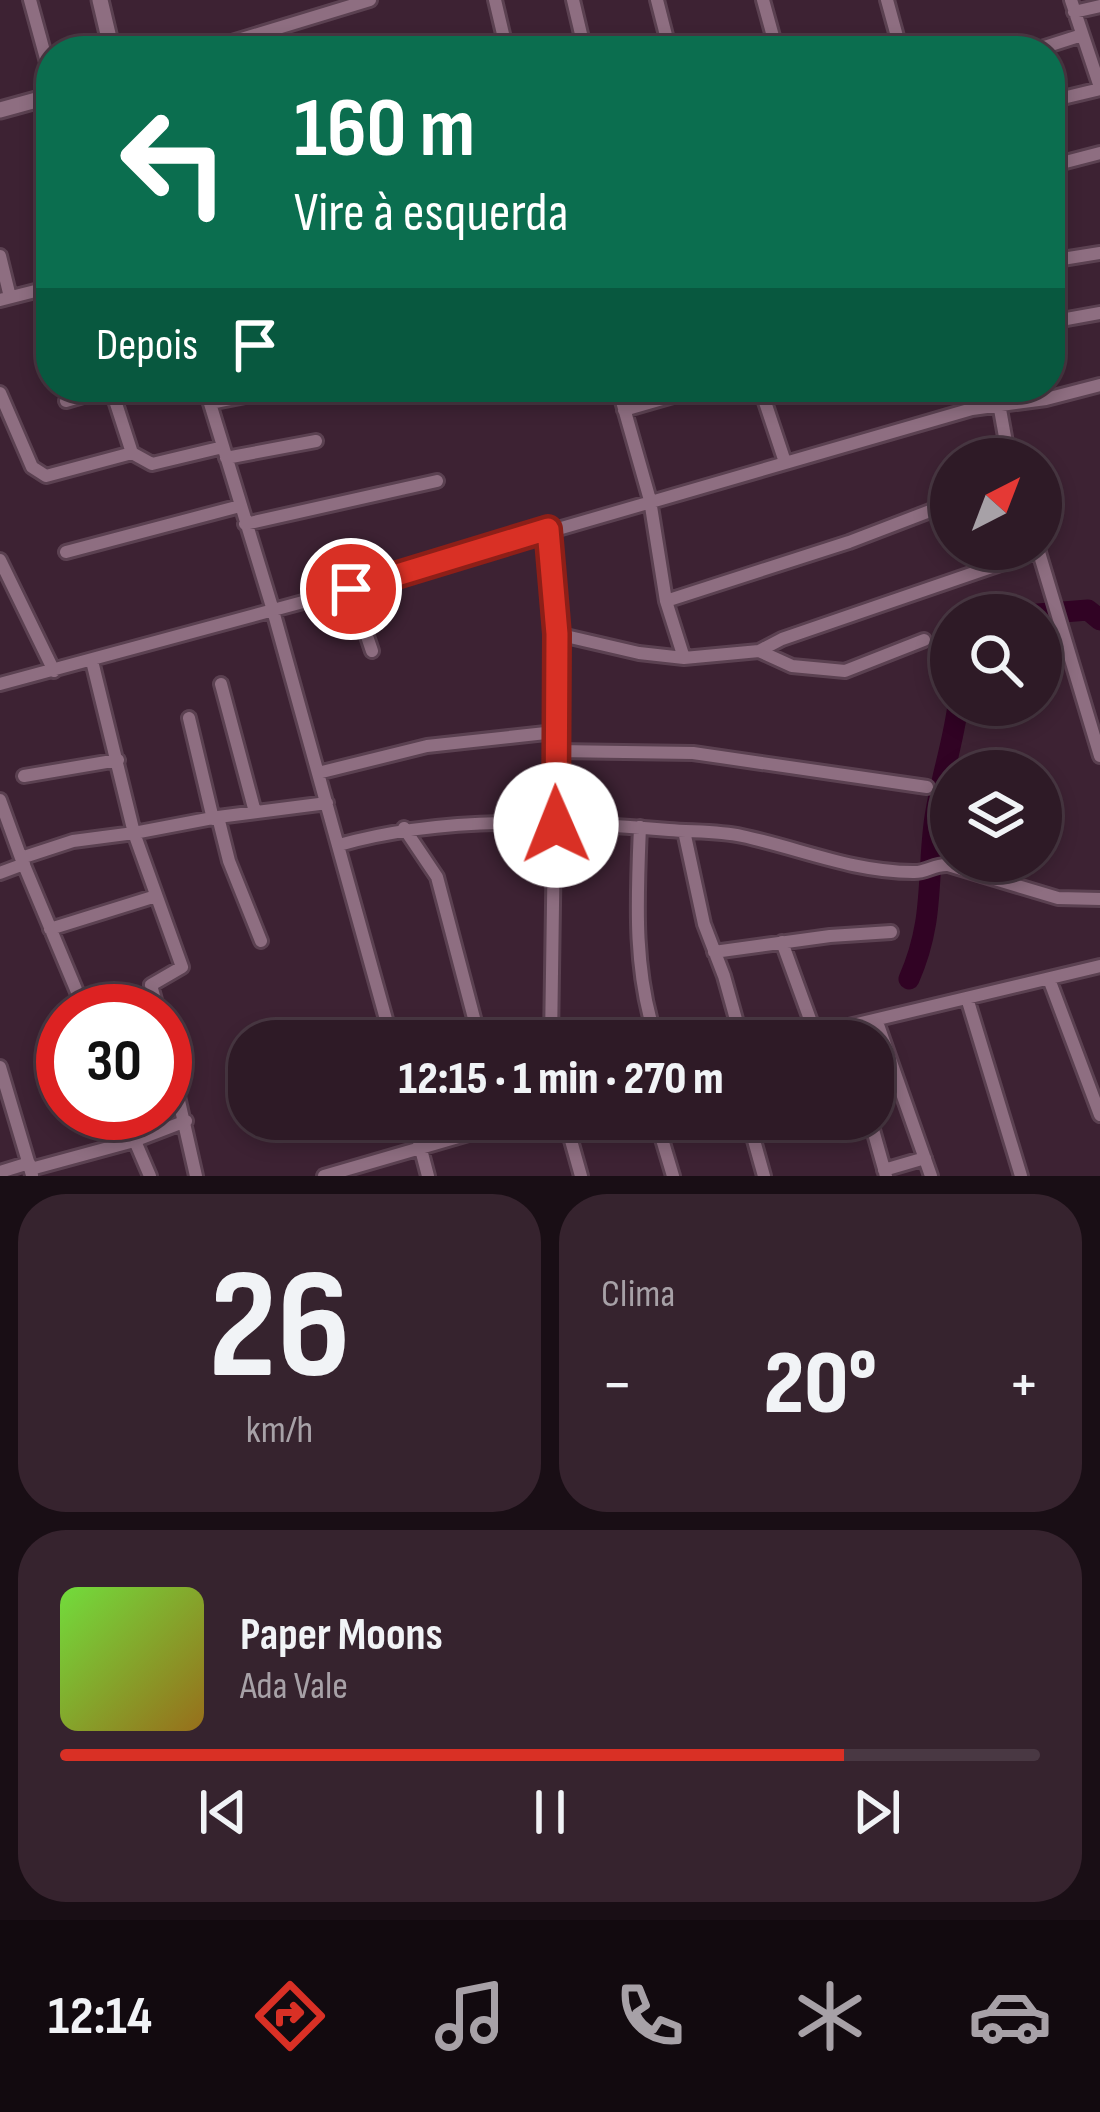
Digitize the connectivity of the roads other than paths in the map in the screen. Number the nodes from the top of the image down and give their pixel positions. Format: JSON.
{"nodes":[{"id":1,"x":30,"y":0,"type":"edge"},
{"id":2,"x":100,"y":0,"type":"edge"},
{"id":3,"x":370,"y":0,"type":"edge"},
{"id":4,"x":495,"y":0,"type":"edge"},
{"id":5,"x":573,"y":0,"type":"edge"},
{"id":6,"x":657,"y":0,"type":"edge"},
{"id":7,"x":763,"y":0,"type":"edge"},
{"id":8,"x":890,"y":0,"type":"edge"},
{"id":9,"x":1072,"y":6,"type":"edge"},
{"id":10,"x":1100,"y":6,"type":"edge"},
{"id":11,"x":1082,"y":35,"type":"junction"},
{"id":12,"x":40,"y":36,"type":"edge"},
{"id":13,"x":108,"y":36,"type":"edge"},
{"id":14,"x":251,"y":36,"type":"edge"},
{"id":15,"x":503,"y":36,"type":"edge"},
{"id":16,"x":582,"y":36,"type":"edge"},
{"id":17,"x":666,"y":36,"type":"edge"},
{"id":18,"x":773,"y":36,"type":"edge"},
{"id":19,"x":898,"y":36,"type":"edge"},
{"id":20,"x":1065,"y":40,"type":"edge"},
{"id":21,"x":1100,"y":88,"type":"edge"},
{"id":22,"x":1065,"y":97,"type":"edge"},
{"id":23,"x":36,"y":100,"type":"edge"},
{"id":24,"x":0,"y":110,"type":"edge"},
{"id":25,"x":1100,"y":153,"type":"edge"},
{"id":26,"x":1065,"y":162,"type":"edge"},
{"id":27,"x":1100,"y":253,"type":"edge"},
{"id":28,"x":0,"y":256,"type":"edge"},
{"id":29,"x":1065,"y":259,"type":"edge"},
{"id":30,"x":36,"y":291,"type":"edge"},
{"id":31,"x":5,"y":299,"type":"edge"},
{"id":32,"x":1100,"y":314,"type":"edge"},
{"id":33,"x":1065,"y":320,"type":"edge"},
{"id":34,"x":1100,"y":385,"type":"edge"},
{"id":35,"x":1065,"y":394,"type":"edge"},
{"id":36,"x":0,"y":398,"type":"edge"},
{"id":37,"x":117,"y":402,"type":"edge"},
{"id":38,"x":215,"y":402,"type":"edge"},
{"id":39,"x":622,"y":402,"type":"edge"},
{"id":40,"x":652,"y":402,"type":"edge"},
{"id":41,"x":765,"y":402,"type":"edge"},
{"id":42,"x":1000,"y":402,"type":"joint"},
{"id":43,"x":210,"y":403,"type":"joint"},
{"id":44,"x":624,"y":410,"type":"junction"},
{"id":45,"x":1006,"y":438,"type":"edge"},
{"id":46,"x":316,"y":441,"type":"dead end"},
{"id":47,"x":132,"y":453,"type":"junction"},
{"id":48,"x":224,"y":453,"type":"junction"},
{"id":49,"x":785,"y":462,"type":"junction"},
{"id":50,"x":437,"y":481,"type":"dead end"},
{"id":51,"x":650,"y":500,"type":"junction"},
{"id":52,"x":240,"y":506,"type":"junction"},
{"id":53,"x":930,"y":510,"type":"edge"},
{"id":54,"x":245,"y":524,"type":"junction"},
{"id":55,"x":548,"y":529,"type":"junction"},
{"id":56,"x":66,"y":552,"type":"dead end"},
{"id":57,"x":0,"y":560,"type":"edge"},
{"id":58,"x":980,"y":570,"type":"edge"},
{"id":59,"x":1044,"y":570,"type":"edge"},
{"id":60,"x":351,"y":589,"type":"junction"},
{"id":61,"x":16,"y":592,"type":"junction"},
{"id":62,"x":0,"y":598,"type":"edge"},
{"id":63,"x":666,"y":601,"type":"junction"},
{"id":64,"x":272,"y":608,"type":"junction"},
{"id":65,"x":557,"y":634,"type":"junction"},
{"id":66,"x":924,"y":640,"type":"dead end"},
{"id":67,"x":372,"y":651,"type":"dead end"},
{"id":68,"x":759,"y":652,"type":"junction"},
{"id":69,"x":684,"y":658,"type":"junction"},
{"id":70,"x":92,"y":661,"type":"junction"},
{"id":71,"x":55,"y":670,"type":"junction"},
{"id":72,"x":0,"y":684,"type":"edge"},
{"id":73,"x":221,"y":684,"type":"dead end"},
{"id":74,"x":189,"y":718,"type":"dead end"},
{"id":75,"x":555,"y":732,"type":"junction"},
{"id":76,"x":556,"y":751,"type":"junction"},
{"id":77,"x":1100,"y":755,"type":"edge"},
{"id":78,"x":118,"y":760,"type":"junction"},
{"id":79,"x":319,"y":772,"type":"junction"},
{"id":80,"x":24,"y":776,"type":"dead end"},
{"id":81,"x":927,"y":787,"type":"dead end"},
{"id":82,"x":0,"y":800,"type":"edge"},
{"id":83,"x":327,"y":803,"type":"junction"},
{"id":84,"x":255,"y":812,"type":"junction"},
{"id":85,"x":215,"y":818,"type":"junction"},
{"id":86,"x":556,"y":825,"type":"junction"},
{"id":87,"x":640,"y":827,"type":"junction"},
{"id":88,"x":404,"y":828,"type":"junction"},
{"id":89,"x":684,"y":831,"type":"junction"},
{"id":90,"x":134,"y":833,"type":"junction"},
{"id":91,"x":338,"y":844,"type":"junction"},
{"id":92,"x":22,"y":861,"type":"junction"},
{"id":93,"x":0,"y":874,"type":"edge"},
{"id":94,"x":156,"y":896,"type":"junction"},
{"id":95,"x":1100,"y":899,"type":"edge"},
{"id":96,"x":50,"y":929,"type":"junction"},
{"id":97,"x":891,"y":932,"type":"dead end"},
{"id":98,"x":261,"y":940,"type":"dead end"},
{"id":99,"x":782,"y":942,"type":"junction"},
{"id":100,"x":714,"y":952,"type":"junction"},
{"id":101,"x":1100,"y":966,"type":"edge"},
{"id":102,"x":1049,"y":979,"type":"junction"},
{"id":103,"x":73,"y":984,"type":"edge"},
{"id":104,"x":155,"y":984,"type":"edge"},
{"id":105,"x":968,"y":998,"type":"junction"},
{"id":106,"x":386,"y":1020,"type":"edge"},
{"id":107,"x":474,"y":1020,"type":"edge"},
{"id":108,"x":551,"y":1020,"type":"edge"},
{"id":109,"x":651,"y":1020,"type":"edge"},
{"id":110,"x":735,"y":1020,"type":"edge"},
{"id":111,"x":809,"y":1020,"type":"edge"},
{"id":112,"x":885,"y":1020,"type":"edge"},
{"id":113,"x":0,"y":1067,"type":"edge"},
{"id":114,"x":894,"y":1070,"type":"edge"},
{"id":115,"x":1100,"y":1115,"type":"edge"},
{"id":116,"x":16,"y":1123,"type":"junction"},
{"id":117,"x":0,"y":1127,"type":"edge"},
{"id":118,"x":189,"y":1140,"type":"edge"},
{"id":119,"x":418,"y":1140,"type":"edge"},
{"id":120,"x":440,"y":1140,"type":"edge"},
{"id":121,"x":571,"y":1140,"type":"edge"},
{"id":122,"x":662,"y":1140,"type":"edge"},
{"id":123,"x":754,"y":1140,"type":"edge"},
{"id":124,"x":876,"y":1140,"type":"edge"},
{"id":125,"x":134,"y":1141,"type":"joint"},
{"id":126,"x":420,"y":1146,"type":"junction"},
{"id":127,"x":925,"y":1158,"type":"junction"},
{"id":128,"x":31,"y":1169,"type":"edge"},
{"id":129,"x":0,"y":1172,"type":"edge"},
{"id":130,"x":885,"y":1173,"type":"edge"},
{"id":131,"x":332,"y":1175,"type":"edge"},
{"id":132,"x":150,"y":1176,"type":"edge"},
{"id":133,"x":196,"y":1176,"type":"edge"},
{"id":134,"x":428,"y":1176,"type":"edge"},
{"id":135,"x":581,"y":1176,"type":"edge"},
{"id":136,"x":673,"y":1176,"type":"edge"},
{"id":137,"x":764,"y":1176,"type":"edge"},
{"id":138,"x":931,"y":1176,"type":"edge"},
{"id":139,"x":1022,"y":1176,"type":"edge"}],
"edges":[{"from":1,"to":12,"type":"street"},
{"from":2,"to":13,"type":"street"},
{"from":3,"to":14,"type":"street"},
{"from":4,"to":15,"type":"street"},
{"from":5,"to":16,"type":"street"},
{"from":6,"to":17,"type":"street"},
{"from":7,"to":18,"type":"street"},
{"from":8,"to":19,"type":"street"},
{"from":9,"to":10,"type":"street"},
{"from":9,"to":11,"type":"street"},
{"from":11,"to":20,"type":"street"},
{"from":11,"to":21,"type":"street"},
{"from":21,"to":22,"type":"street"},
{"from":23,"to":24,"type":"street"},
{"from":25,"to":26,"type":"street"},
{"from":27,"to":29,"type":"street"},
{"from":28,"to":31,"type":"street"},
{"from":30,"to":31,"type":"street"},
{"from":32,"to":33,"type":"street"},
{"from":34,"to":35,"type":"street"},
{"from":36,"to":47,"type":"street"},
{"from":37,"to":47,"type":"street"},
{"from":38,"to":43,"type":"street"},
{"from":39,"to":44,"type":"street"},
{"from":40,"to":44,"type":"street"},
{"from":41,"to":49,"type":"street"},
{"from":42,"to":45,"type":"street"},
{"from":42,"to":49,"type":"street"},
{"from":43,"to":48,"type":"street"},
{"from":44,"to":51,"type":"street"},
{"from":46,"to":48,"type":"street"},
{"from":47,"to":48,"type":"street"},
{"from":48,"to":52,"type":"street"},
{"from":49,"to":51,"type":"street"},
{"from":50,"to":54,"type":"street"},
{"from":51,"to":55,"type":"street"},
{"from":51,"to":63,"type":"street"},
{"from":52,"to":54,"type":"street"},
{"from":52,"to":56,"type":"street"},
{"from":53,"to":63,"type":"street"},
{"from":54,"to":64,"type":"street"},
{"from":55,"to":60,"type":"street"},
{"from":55,"to":65,"type":"street"},
{"from":57,"to":61,"type":"street"},
{"from":58,"to":68,"type":"street"},
{"from":59,"to":77,"type":"street"},
{"from":60,"to":64,"type":"street"},
{"from":60,"to":67,"type":"street"},
{"from":61,"to":62,"type":"street"},
{"from":61,"to":71,"type":"street"},
{"from":63,"to":69,"type":"street"},
{"from":64,"to":70,"type":"street"},
{"from":64,"to":79,"type":"street"},
{"from":65,"to":69,"type":"street"},
{"from":65,"to":75,"type":"street"},
{"from":66,"to":68,"type":"street"},
{"from":68,"to":69,"type":"street"},
{"from":70,"to":71,"type":"street"},
{"from":70,"to":78,"type":"street"},
{"from":71,"to":72,"type":"street"},
{"from":73,"to":84,"type":"street"},
{"from":74,"to":85,"type":"street"},
{"from":75,"to":76,"type":"street"},
{"from":75,"to":79,"type":"street"},
{"from":76,"to":81,"type":"street"},
{"from":76,"to":86,"type":"street"},
{"from":78,"to":80,"type":"street"},
{"from":78,"to":90,"type":"street"},
{"from":79,"to":83,"type":"street"},
{"from":82,"to":92,"type":"street"},
{"from":83,"to":84,"type":"street"},
{"from":83,"to":91,"type":"street"},
{"from":84,"to":85,"type":"street"},
{"from":85,"to":90,"type":"street"},
{"from":85,"to":98,"type":"street"},
{"from":86,"to":87,"type":"street"},
{"from":86,"to":88,"type":"street"},
{"from":86,"to":108,"type":"street"},
{"from":87,"to":89,"type":"street"},
{"from":87,"to":109,"type":"street"},
{"from":88,"to":91,"type":"street"},
{"from":88,"to":107,"type":"street"},
{"from":89,"to":95,"type":"street"},
{"from":89,"to":100,"type":"street"},
{"from":90,"to":92,"type":"street"},
{"from":90,"to":94,"type":"street"},
{"from":91,"to":106,"type":"street"},
{"from":92,"to":93,"type":"street"},
{"from":92,"to":96,"type":"street"},
{"from":94,"to":96,"type":"street"},
{"from":94,"to":104,"type":"street"},
{"from":96,"to":103,"type":"street"},
{"from":97,"to":99,"type":"street"},
{"from":99,"to":100,"type":"street"},
{"from":99,"to":111,"type":"street"},
{"from":100,"to":110,"type":"street"},
{"from":101,"to":102,"type":"street"},
{"from":102,"to":105,"type":"street"},
{"from":102,"to":115,"type":"street"},
{"from":105,"to":112,"type":"street"},
{"from":105,"to":139,"type":"street"},
{"from":113,"to":116,"type":"street"},
{"from":114,"to":127,"type":"street"},
{"from":116,"to":117,"type":"street"},
{"from":116,"to":128,"type":"street"},
{"from":118,"to":133,"type":"street"},
{"from":119,"to":126,"type":"street"},
{"from":120,"to":126,"type":"street"},
{"from":121,"to":135,"type":"street"},
{"from":122,"to":136,"type":"street"},
{"from":123,"to":137,"type":"street"},
{"from":124,"to":130,"type":"street"},
{"from":125,"to":128,"type":"street"},
{"from":125,"to":132,"type":"street"},
{"from":126,"to":131,"type":"street"},
{"from":126,"to":134,"type":"street"},
{"from":127,"to":130,"type":"street"},
{"from":127,"to":138,"type":"street"},
{"from":128,"to":129,"type":"street"}]}
